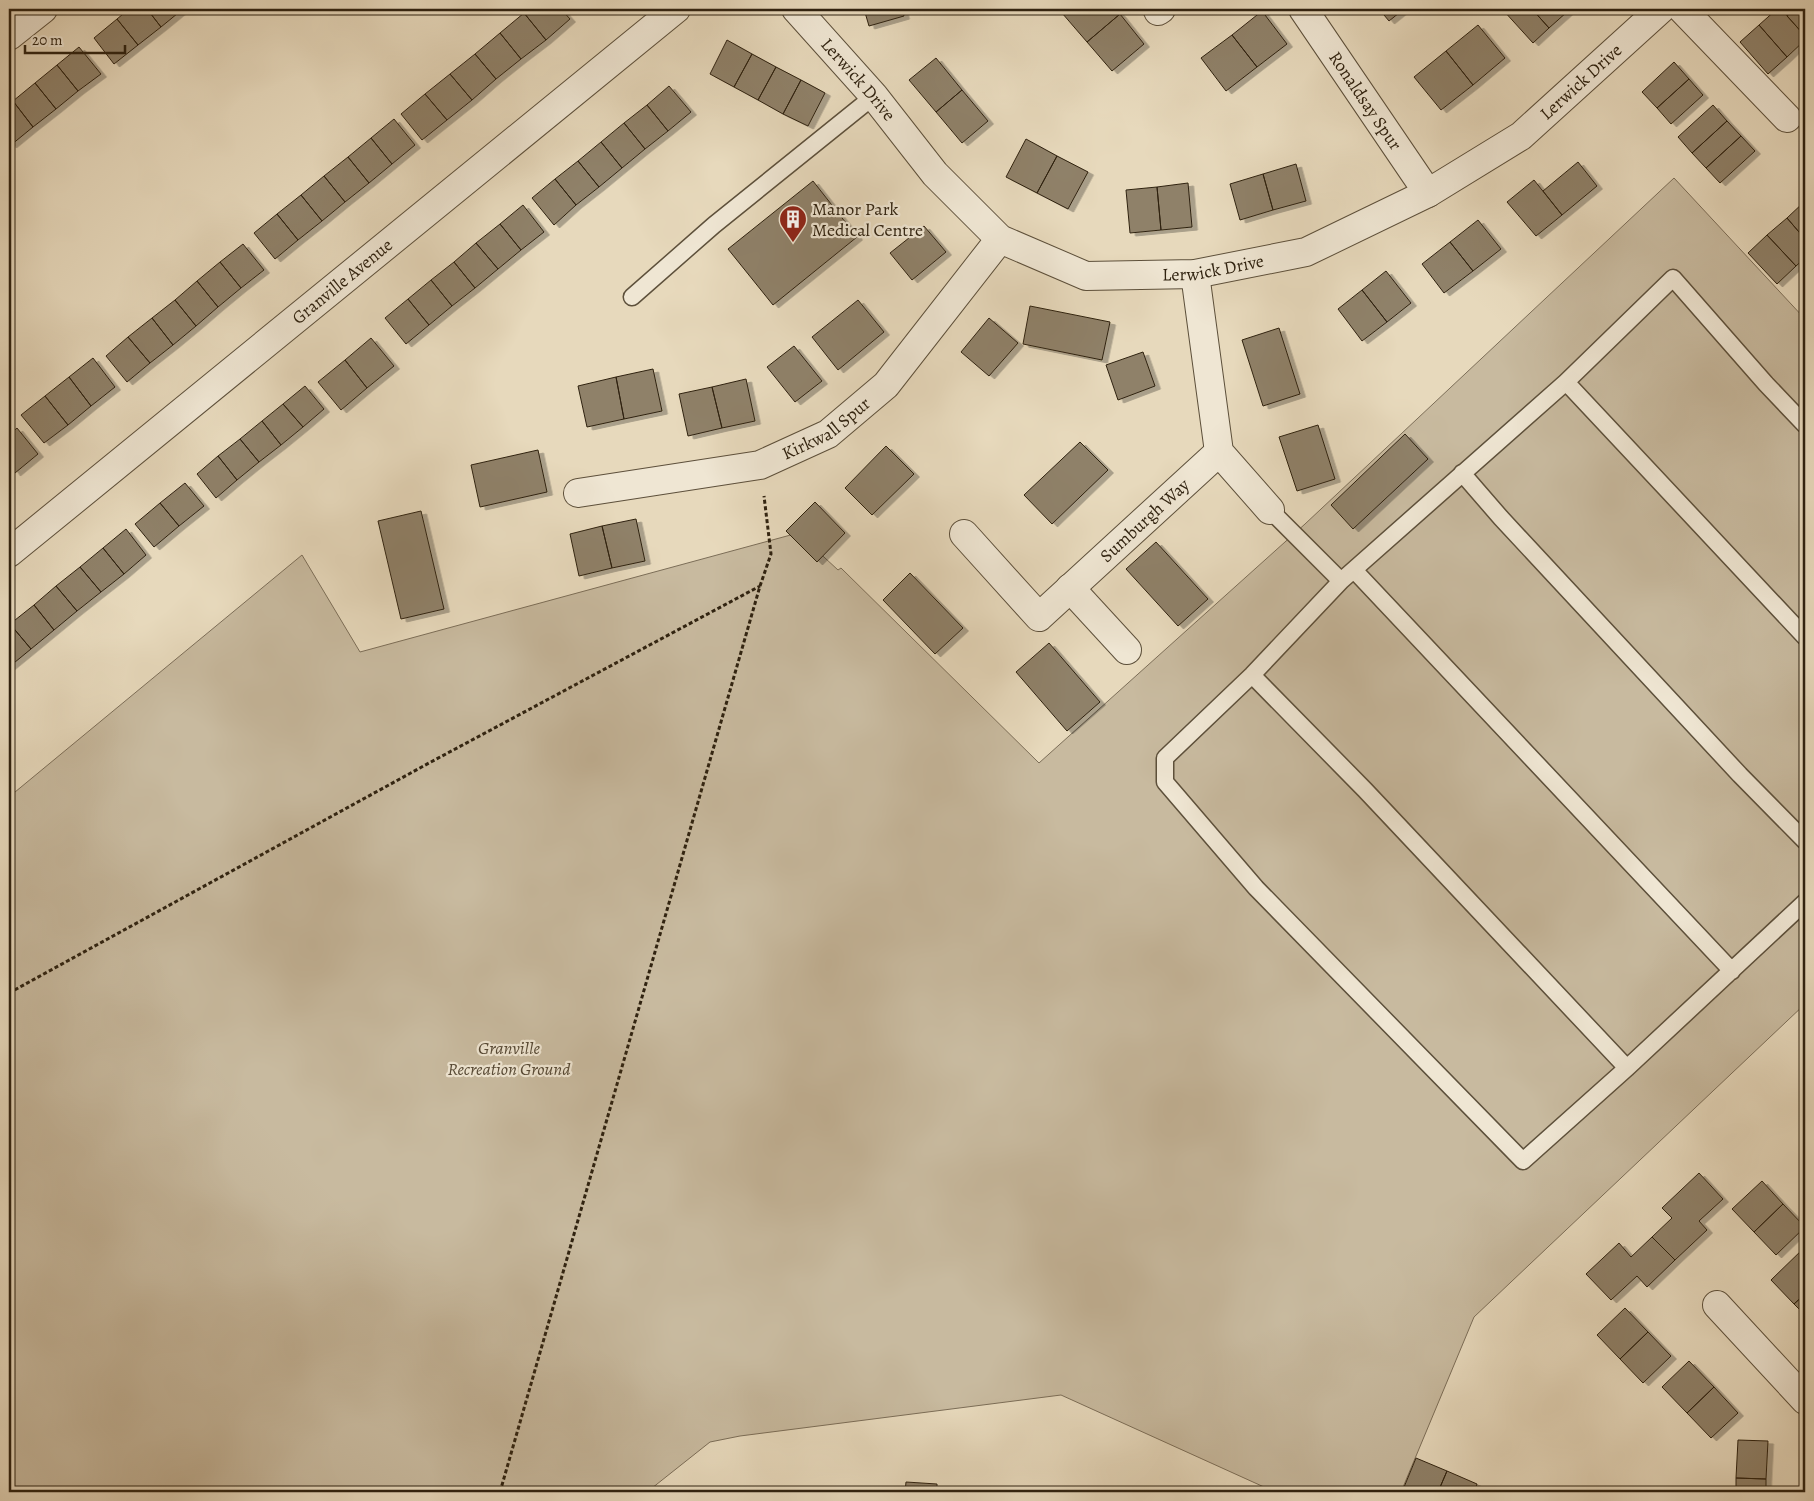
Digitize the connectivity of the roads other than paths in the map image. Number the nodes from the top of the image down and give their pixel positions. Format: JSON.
{"nodes":[{"id":1,"x":43,"y":9,"type":"edge"},
{"id":2,"x":676,"y":9,"type":"edge"},
{"id":3,"x":796,"y":9,"type":"edge"},
{"id":4,"x":1303,"y":9,"type":"edge"},
{"id":5,"x":1661,"y":9,"type":"edge"},
{"id":6,"x":1682,"y":9,"type":"edge"},
{"id":7,"x":9,"y":36,"type":"edge"},
{"id":8,"x":874,"y":96,"type":"junction"},
{"id":9,"x":1788,"y":118,"type":"dead end"},
{"id":10,"x":1428,"y":193,"type":"junction"},
{"id":11,"x":1000,"y":239,"type":"junction"},
{"id":12,"x":1195,"y":274,"type":"junction"},
{"id":13,"x":632,"y":298,"type":"dead end"},
{"id":14,"x":1566,"y":382,"type":"junction"},
{"id":15,"x":1805,"y":425,"type":"edge"},
{"id":16,"x":1219,"y":452,"type":"junction"},
{"id":17,"x":1462,"y":473,"type":"junction"},
{"id":18,"x":578,"y":493,"type":"dead end"},
{"id":19,"x":1270,"y":510,"type":"joint"},
{"id":20,"x":964,"y":534,"type":"dead end"},
{"id":21,"x":9,"y":553,"type":"edge"},
{"id":22,"x":1354,"y":570,"type":"junction"},
{"id":23,"x":1341,"y":581,"type":"junction"},
{"id":24,"x":1070,"y":588,"type":"junction"},
{"id":25,"x":1805,"y":637,"type":"edge"},
{"id":26,"x":1127,"y":650,"type":"dead end"},
{"id":27,"x":1252,"y":675,"type":"junction"},
{"id":28,"x":1805,"y":841,"type":"edge"},
{"id":29,"x":1805,"y":902,"type":"edge"},
{"id":30,"x":1732,"y":970,"type":"junction"},
{"id":31,"x":1627,"y":1068,"type":"junction"},
{"id":32,"x":1717,"y":1305,"type":"dead end"},
{"id":33,"x":1805,"y":1400,"type":"edge"}],
"edges":[{"from":1,"to":7,"type":"street"},
{"from":2,"to":21,"type":"street","name":"Granville Avenue"},
{"from":3,"to":8,"type":"street","name":"Lerwick Drive"},
{"from":4,"to":10,"type":"street","name":"Ronaldsay Spur"},
{"from":5,"to":10,"type":"street","name":"Lerwick Drive"},
{"from":6,"to":9,"type":"street"},
{"from":8,"to":11,"type":"street","name":"Lerwick Drive"},
{"from":8,"to":13,"type":"lane"},
{"from":10,"to":12,"type":"street","name":"Lerwick Drive"},
{"from":11,"to":12,"type":"street","name":"Lerwick Drive"},
{"from":11,"to":18,"type":"street","name":"Kirkwall Spur"},
{"from":12,"to":16,"type":"street"},
{"from":14,"to":15,"type":"lane"},
{"from":14,"to":17,"type":"lane"},
{"from":14,"to":25,"type":"lane"},
{"from":16,"to":19,"type":"street"},
{"from":16,"to":24,"type":"street","name":"Sumburgh Way"},
{"from":17,"to":22,"type":"lane"},
{"from":17,"to":28,"type":"lane"},
{"from":19,"to":23,"type":"lane"},
{"from":20,"to":24,"type":"street","name":"Sumburgh Way"},
{"from":22,"to":23,"type":"lane"},
{"from":22,"to":30,"type":"lane"},
{"from":23,"to":27,"type":"lane"},
{"from":24,"to":26,"type":"street"},
{"from":27,"to":31,"type":"lane"},
{"from":27,"to":31,"type":"lane"},
{"from":29,"to":30,"type":"lane"},
{"from":30,"to":31,"type":"lane"},
{"from":32,"to":33,"type":"street"}]}
